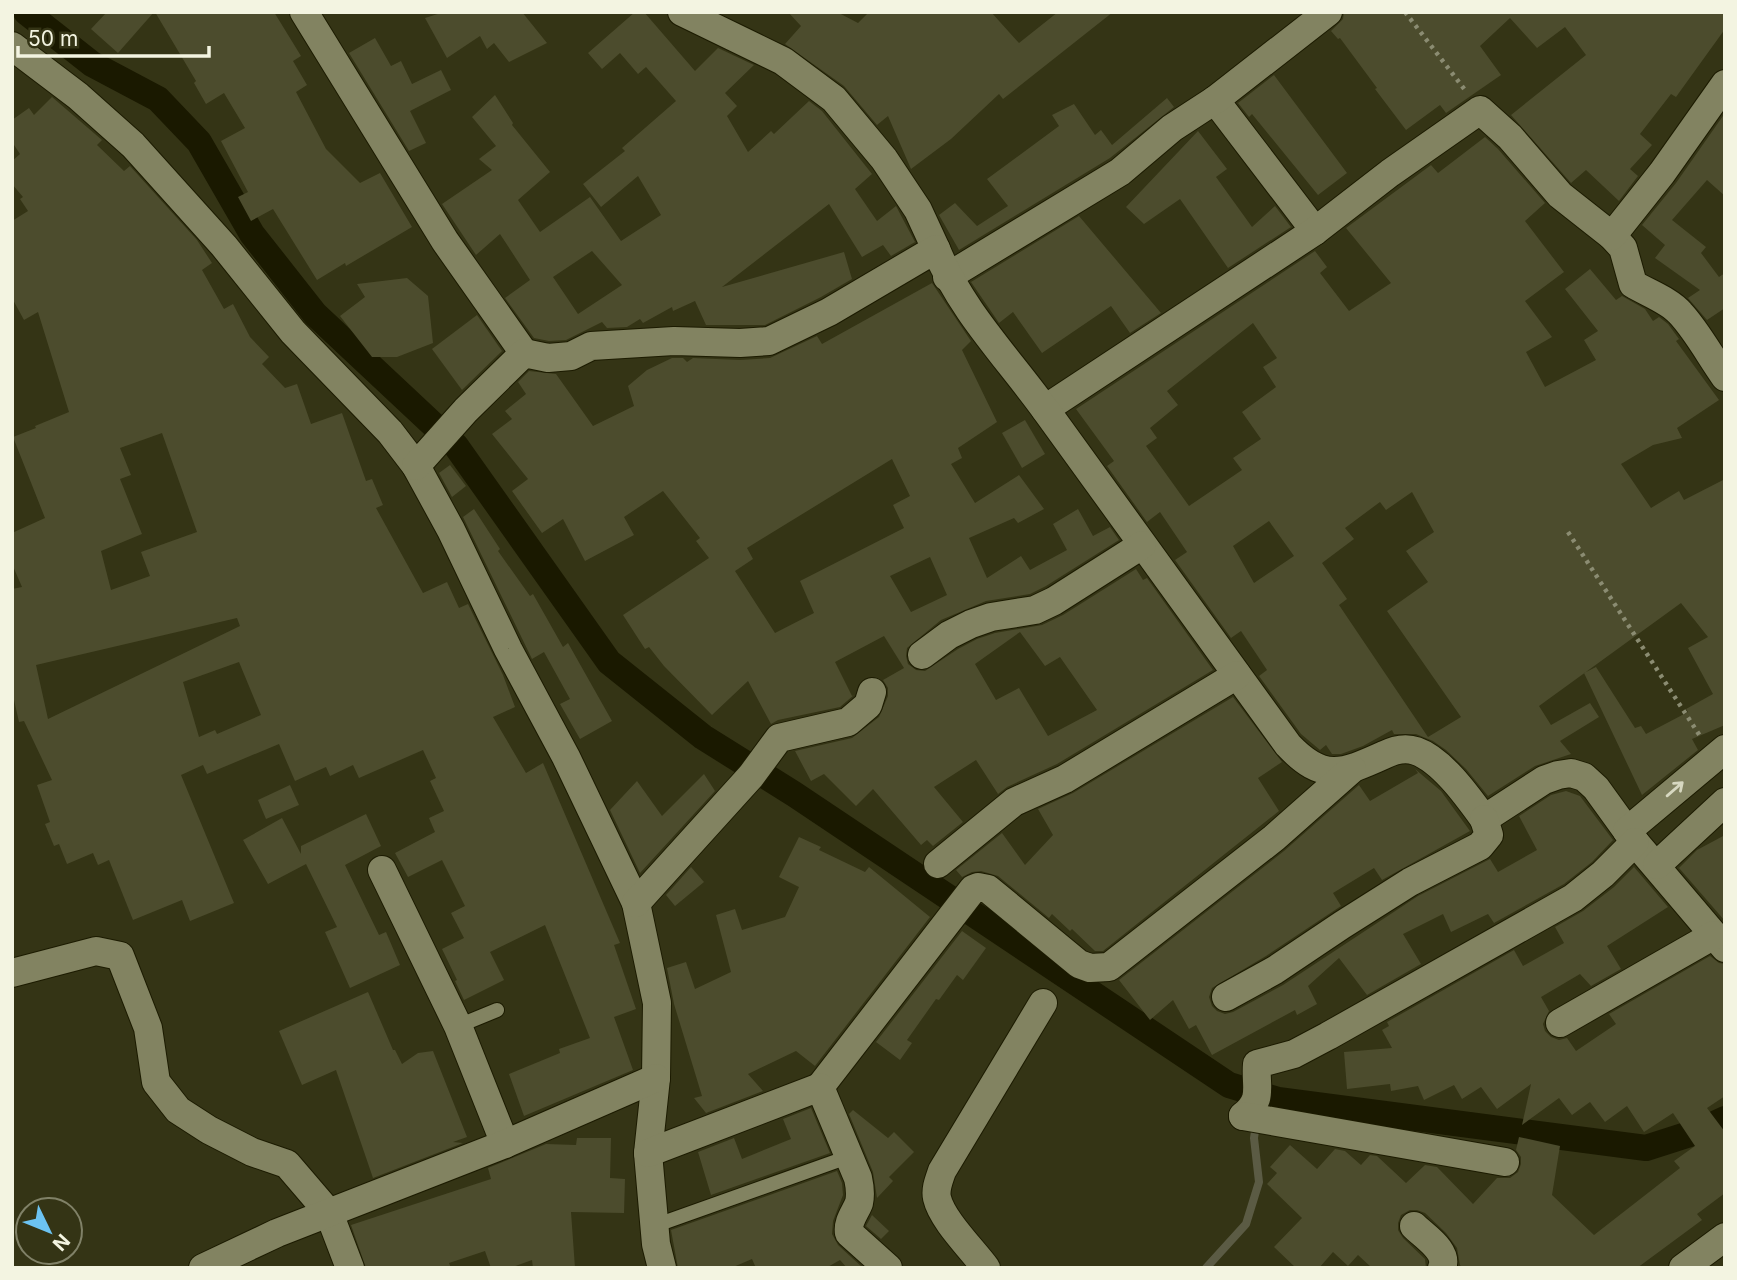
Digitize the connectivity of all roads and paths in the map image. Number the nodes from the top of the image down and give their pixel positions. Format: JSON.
{"nodes":[{"id":1,"x":304,"y":12,"type":"edge"},
{"id":2,"x":682,"y":12,"type":"edge"},
{"id":3,"x":1328,"y":12,"type":"edge"},
{"id":4,"x":1405,"y":12,"type":"edge"},
{"id":5,"x":12,"y":46,"type":"edge"},
{"id":6,"x":1725,"y":84,"type":"edge"},
{"id":7,"x":1215,"y":100,"type":"junction"},
{"id":8,"x":1480,"y":110,"type":"junction"},
{"id":9,"x":1315,"y":231,"type":"junction"},
{"id":10,"x":1612,"y":236,"type":"junction"},
{"id":11,"x":936,"y":250,"type":"junction"},
{"id":12,"x":947,"y":276,"type":"junction"},
{"id":13,"x":524,"y":353,"type":"junction"},
{"id":14,"x":1725,"y":377,"type":"edge"},
{"id":15,"x":1045,"y":409,"type":"junction"},
{"id":16,"x":416,"y":466,"type":"junction"},
{"id":17,"x":1568,"y":532,"type":"dead end"},
{"id":18,"x":1142,"y":545,"type":"junction"},
{"id":19,"x":922,"y":655,"type":"dead end"},
{"id":20,"x":1237,"y":675,"type":"junction"},
{"id":21,"x":872,"y":692,"type":"dead end"},
{"id":22,"x":1719,"y":753,"type":"edge"},
{"id":23,"x":1352,"y":769,"type":"junction"},
{"id":24,"x":1725,"y":802,"type":"edge"},
{"id":25,"x":1484,"y":819,"type":"junction"},
{"id":26,"x":1642,"y":849,"type":"junction"},
{"id":27,"x":938,"y":864,"type":"dead end"},
{"id":28,"x":383,"y":870,"type":"dead end"},
{"id":29,"x":636,"y":903,"type":"junction"},
{"id":30,"x":1719,"y":941,"type":"edge"},
{"id":31,"x":12,"y":973,"type":"edge"},
{"id":32,"x":1226,"y":997,"type":"dead end"},
{"id":33,"x":1044,"y":1003,"type":"dead end"},
{"id":34,"x":497,"y":1010,"type":"dead end"},
{"id":35,"x":1560,"y":1023,"type":"dead end"},
{"id":36,"x":458,"y":1026,"type":"junction"},
{"id":37,"x":656,"y":1078,"type":"junction"},
{"id":38,"x":820,"y":1087,"type":"junction"},
{"id":39,"x":505,"y":1144,"type":"junction"},
{"id":40,"x":648,"y":1153,"type":"junction"},
{"id":41,"x":848,"y":1157,"type":"junction"},
{"id":42,"x":1505,"y":1162,"type":"dead end"},
{"id":43,"x":329,"y":1213,"type":"junction"},
{"id":44,"x":654,"y":1226,"type":"junction"},
{"id":45,"x":1414,"y":1226,"type":"dead end"},
{"id":46,"x":1725,"y":1237,"type":"edge"},
{"id":47,"x":203,"y":1268,"type":"edge"},
{"id":48,"x":350,"y":1268,"type":"edge"},
{"id":49,"x":662,"y":1268,"type":"edge"},
{"id":50,"x":888,"y":1268,"type":"edge"},
{"id":51,"x":986,"y":1268,"type":"edge"},
{"id":52,"x":1442,"y":1268,"type":"edge"},
{"id":53,"x":1683,"y":1268,"type":"edge"}],
"edges":[{"from":1,"to":13,"type":"street"},
{"from":2,"to":11,"type":"street"},
{"from":3,"to":7,"type":"street"},
{"from":4,"to":8,"type":"path"},
{"from":5,"to":16,"type":"street"},
{"from":6,"to":10,"type":"street"},
{"from":7,"to":9,"type":"street"},
{"from":7,"to":12,"type":"street"},
{"from":8,"to":9,"type":"street"},
{"from":8,"to":10,"type":"street"},
{"from":9,"to":15,"type":"street"},
{"from":10,"to":14,"type":"street"},
{"from":11,"to":12,"type":"street"},
{"from":11,"to":13,"type":"street"},
{"from":12,"to":15,"type":"street"},
{"from":13,"to":16,"type":"street"},
{"from":15,"to":18,"type":"street"},
{"from":16,"to":29,"type":"street"},
{"from":17,"to":22,"type":"path"},
{"from":18,"to":19,"type":"street"},
{"from":18,"to":20,"type":"street"},
{"from":20,"to":23,"type":"street"},
{"from":20,"to":27,"type":"street"},
{"from":21,"to":29,"type":"street"},
{"from":26,"to":22,"type":"street","one_way":true},
{"from":23,"to":25,"type":"street"},
{"from":23,"to":38,"type":"street"},
{"from":24,"to":26,"type":"street"},
{"from":25,"to":26,"type":"street"},
{"from":25,"to":32,"type":"street"},
{"from":26,"to":30,"type":"street"},
{"from":26,"to":42,"type":"street"},
{"from":28,"to":36,"type":"street"},
{"from":29,"to":37,"type":"street"},
{"from":30,"to":35,"type":"street"},
{"from":31,"to":43,"type":"street"},
{"from":33,"to":51,"type":"street"},
{"from":34,"to":36,"type":"lane"},
{"from":36,"to":39,"type":"street"},
{"from":37,"to":39,"type":"street"},
{"from":37,"to":40,"type":"street"},
{"from":38,"to":40,"type":"street"},
{"from":38,"to":41,"type":"street"},
{"from":39,"to":43,"type":"street"},
{"from":40,"to":44,"type":"street"},
{"from":41,"to":44,"type":"lane"},
{"from":41,"to":50,"type":"street"},
{"from":43,"to":47,"type":"street"},
{"from":43,"to":48,"type":"street"},
{"from":44,"to":49,"type":"street"},
{"from":45,"to":52,"type":"street"},
{"from":46,"to":53,"type":"street"}]}
